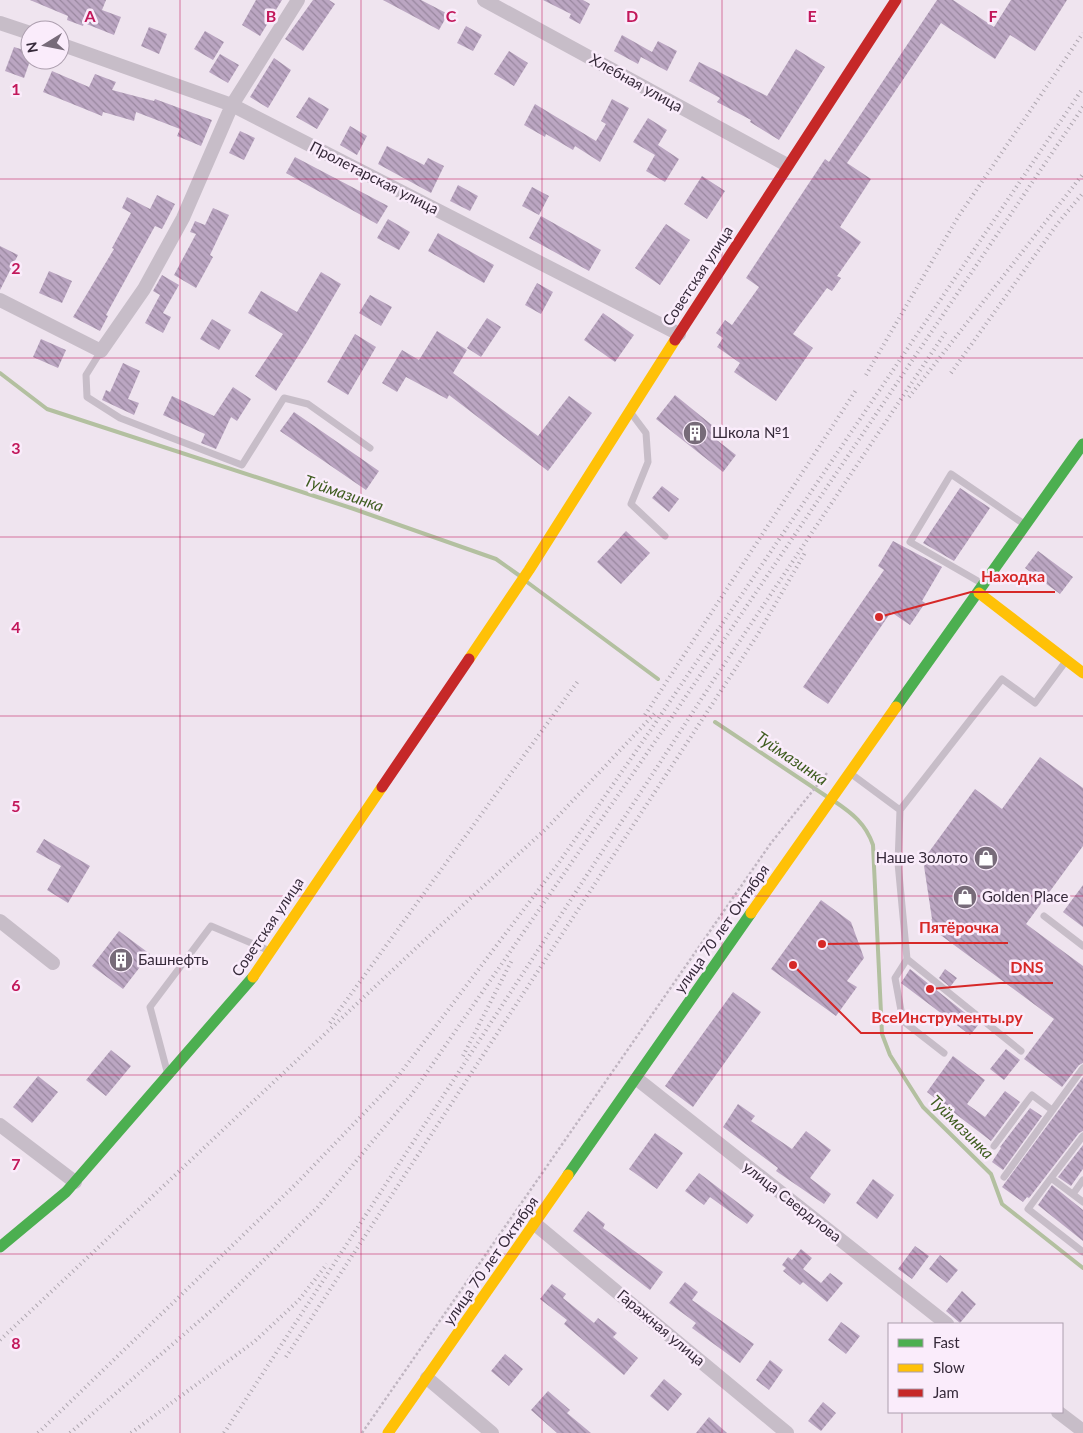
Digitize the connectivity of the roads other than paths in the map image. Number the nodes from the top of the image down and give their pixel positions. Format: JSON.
{"nodes":[{"id":1,"x":298,"y":0,"type":"edge"},
{"id":2,"x":484,"y":0,"type":"edge"},
{"id":3,"x":896,"y":0,"type":"edge"},
{"id":4,"x":0,"y":22,"type":"edge"},
{"id":5,"x":20,"y":29,"type":"edge"},
{"id":6,"x":70,"y":48,"type":"edge"},
{"id":7,"x":232,"y":105,"type":"junction"},
{"id":8,"x":787,"y":166,"type":"junction"},
{"id":9,"x":0,"y":300,"type":"edge"},
{"id":10,"x":679,"y":334,"type":"junction"},
{"id":11,"x":101,"y":350,"type":"junction"},
{"id":12,"x":629,"y":410,"type":"junction"},
{"id":13,"x":1083,"y":444,"type":"edge"},
{"id":14,"x":370,"y":448,"type":"dead end"},
{"id":15,"x":1026,"y":525,"type":"junction"},
{"id":16,"x":665,"y":536,"type":"dead end"},
{"id":17,"x":982,"y":589,"type":"junction"},
{"id":18,"x":1066,"y":661,"type":"junction"},
{"id":19,"x":1083,"y":673,"type":"edge"},
{"id":20,"x":850,"y":773,"type":"junction"},
{"id":21,"x":900,"y":810,"type":"junction"},
{"id":22,"x":1044,"y":916,"type":"dead end"},
{"id":23,"x":0,"y":921,"type":"edge"},
{"id":24,"x":1083,"y":946,"type":"edge"},
{"id":25,"x":271,"y":951,"type":"junction"},
{"id":26,"x":907,"y":959,"type":"junction"},
{"id":27,"x":54,"y":963,"type":"dead end"},
{"id":28,"x":1021,"y":1051,"type":"dead end"},
{"id":29,"x":944,"y":1053,"type":"dead end"},
{"id":30,"x":1083,"y":1068,"type":"edge"},
{"id":31,"x":168,"y":1075,"type":"junction"},
{"id":32,"x":637,"y":1079,"type":"junction"},
{"id":33,"x":1052,"y":1110,"type":"junction"},
{"id":34,"x":0,"y":1126,"type":"edge"},
{"id":35,"x":1083,"y":1136,"type":"edge"},
{"id":36,"x":994,"y":1146,"type":"dead end"},
{"id":37,"x":1004,"y":1176,"type":"dead end"},
{"id":38,"x":1051,"y":1178,"type":"junction"},
{"id":39,"x":1083,"y":1180,"type":"edge"},
{"id":40,"x":75,"y":1182,"type":"junction"},
{"id":41,"x":1073,"y":1194,"type":"junction"},
{"id":42,"x":1083,"y":1202,"type":"edge"},
{"id":43,"x":535,"y":1224,"type":"junction"},
{"id":44,"x":0,"y":1247,"type":"edge"},
{"id":45,"x":1083,"y":1252,"type":"edge"},
{"id":46,"x":947,"y":1323,"type":"edge"},
{"id":47,"x":427,"y":1378,"type":"junction"},
{"id":48,"x":1059,"y":1413,"type":"edge"},
{"id":49,"x":1083,"y":1431,"type":"edge"},
{"id":50,"x":388,"y":1433,"type":"edge"},
{"id":51,"x":492,"y":1433,"type":"edge"},
{"id":52,"x":787,"y":1433,"type":"edge"}],
"edges":[{"from":1,"to":7,"type":"street"},
{"from":2,"to":8,"type":"street","name":"Хлебная улица"},
{"from":3,"to":8,"type":"street","name":"Советская улица"},
{"from":4,"to":5,"type":"street"},
{"from":6,"to":7,"type":"street","name":"Пролетарская улица"},
{"from":7,"to":10,"type":"street","name":"Пролетарская улица"},
{"from":7,"to":11,"type":"street"},
{"from":8,"to":10,"type":"street","name":"Советская улица"},
{"from":9,"to":11,"type":"street"},
{"from":10,"to":12,"type":"street","name":"Советская улица"},
{"from":11,"to":14,"type":"lane"},
{"from":12,"to":16,"type":"lane"},
{"from":12,"to":25,"type":"street","name":"Советская улица"},
{"from":13,"to":15,"type":"street","name":"улица 70 лет Октября"},
{"from":15,"to":17,"type":"street","name":"улица 70 лет Октября"},
{"from":15,"to":17,"type":"lane"},
{"from":17,"to":18,"type":"street"},
{"from":17,"to":20,"type":"street","name":"улица 70 лет Октября"},
{"from":18,"to":19,"type":"street"},
{"from":18,"to":21,"type":"lane"},
{"from":20,"to":21,"type":"lane"},
{"from":20,"to":32,"type":"street","name":"улица 70 лет Октября"},
{"from":21,"to":26,"type":"lane"},
{"from":22,"to":24,"type":"lane"},
{"from":23,"to":27,"type":"street"},
{"from":25,"to":31,"type":"street","name":"Советская улица"},
{"from":25,"to":31,"type":"lane"},
{"from":26,"to":28,"type":"lane"},
{"from":26,"to":29,"type":"lane"},
{"from":30,"to":33,"type":"lane"},
{"from":31,"to":40,"type":"street","name":"Советская улица"},
{"from":32,"to":43,"type":"street","name":"улица 70 лет Октября"},
{"from":32,"to":46,"type":"street","name":"улица Свердлова"},
{"from":33,"to":36,"type":"lane"},
{"from":33,"to":37,"type":"lane"},
{"from":34,"to":40,"type":"street"},
{"from":35,"to":38,"type":"lane"},
{"from":38,"to":41,"type":"lane"},
{"from":38,"to":45,"type":"lane"},
{"from":39,"to":41,"type":"lane"},
{"from":40,"to":44,"type":"street","name":"Советская улица"},
{"from":41,"to":42,"type":"lane"},
{"from":43,"to":47,"type":"street","name":"улица 70 лет Октября"},
{"from":43,"to":52,"type":"street","name":"Гаражная улица"},
{"from":47,"to":50,"type":"street","name":"улица 70 лет Октября"},
{"from":47,"to":51,"type":"street"},
{"from":48,"to":49,"type":"street"}]}
